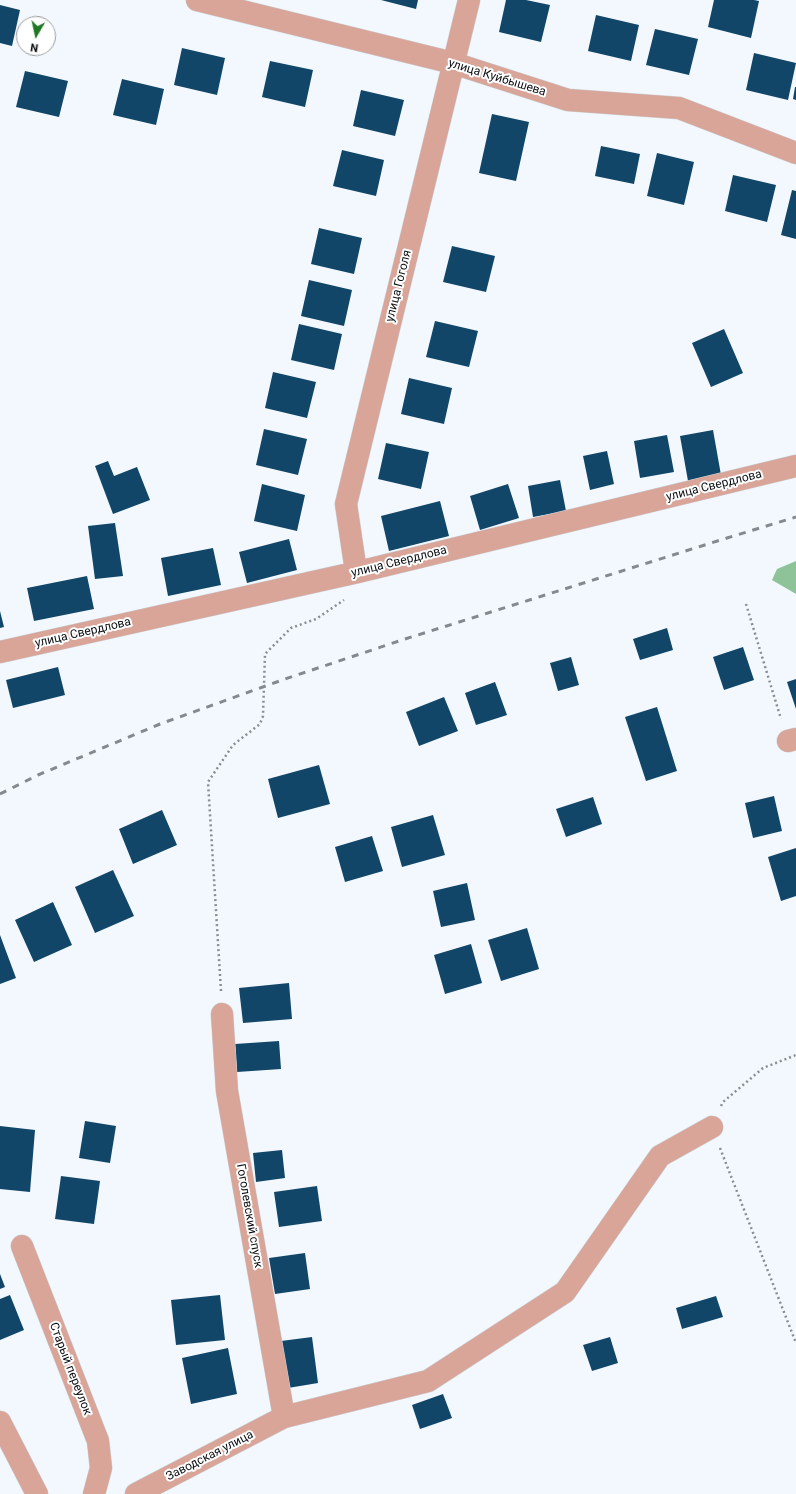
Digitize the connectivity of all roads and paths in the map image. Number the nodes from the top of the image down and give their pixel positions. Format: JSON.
{"nodes":[{"id":1,"x":197,"y":0,"type":"edge"},
{"id":2,"x":469,"y":0,"type":"edge"},
{"id":3,"x":453,"y":63,"type":"junction"},
{"id":4,"x":796,"y":152,"type":"edge"},
{"id":5,"x":796,"y":466,"type":"edge"},
{"id":6,"x":358,"y":572,"type":"junction"},
{"id":7,"x":746,"y":604,"type":"dead end"},
{"id":8,"x":0,"y":652,"type":"edge"},
{"id":9,"x":792,"y":740,"type":"edge"},
{"id":10,"x":222,"y":1014,"type":"joint"},
{"id":11,"x":796,"y":1055,"type":"edge"},
{"id":12,"x":712,"y":1127,"type":"junction"},
{"id":13,"x":22,"y":1246,"type":"dead end"},
{"id":14,"x":796,"y":1343,"type":"edge"},
{"id":15,"x":284,"y":1417,"type":"junction"},
{"id":16,"x":0,"y":1422,"type":"edge"},
{"id":17,"x":37,"y":1494,"type":"edge"},
{"id":18,"x":94,"y":1494,"type":"edge"},
{"id":19,"x":136,"y":1494,"type":"edge"}],
"edges":[{"from":1,"to":3,"type":"street","name":"улица Куйбышева"},
{"from":2,"to":3,"type":"street","name":"улица Гоголя"},
{"from":3,"to":4,"type":"street","name":"улица Куйбышева"},
{"from":3,"to":6,"type":"street","name":"улица Гоголя"},
{"from":5,"to":6,"type":"street","name":"улица Свердлова"},
{"from":6,"to":8,"type":"street","name":"улица Свердлова"},
{"from":6,"to":10,"type":"path"},
{"from":7,"to":9,"type":"path"},
{"from":10,"to":15,"type":"street","name":"Гоголевский спуск"},
{"from":11,"to":12,"type":"path"},
{"from":12,"to":14,"type":"path"},
{"from":12,"to":15,"type":"street","name":"Заводская улица"},
{"from":13,"to":18,"type":"street","name":"Старый переулок"},
{"from":15,"to":19,"type":"street","name":"Заводская улица"},
{"from":16,"to":17,"type":"street"}]}
